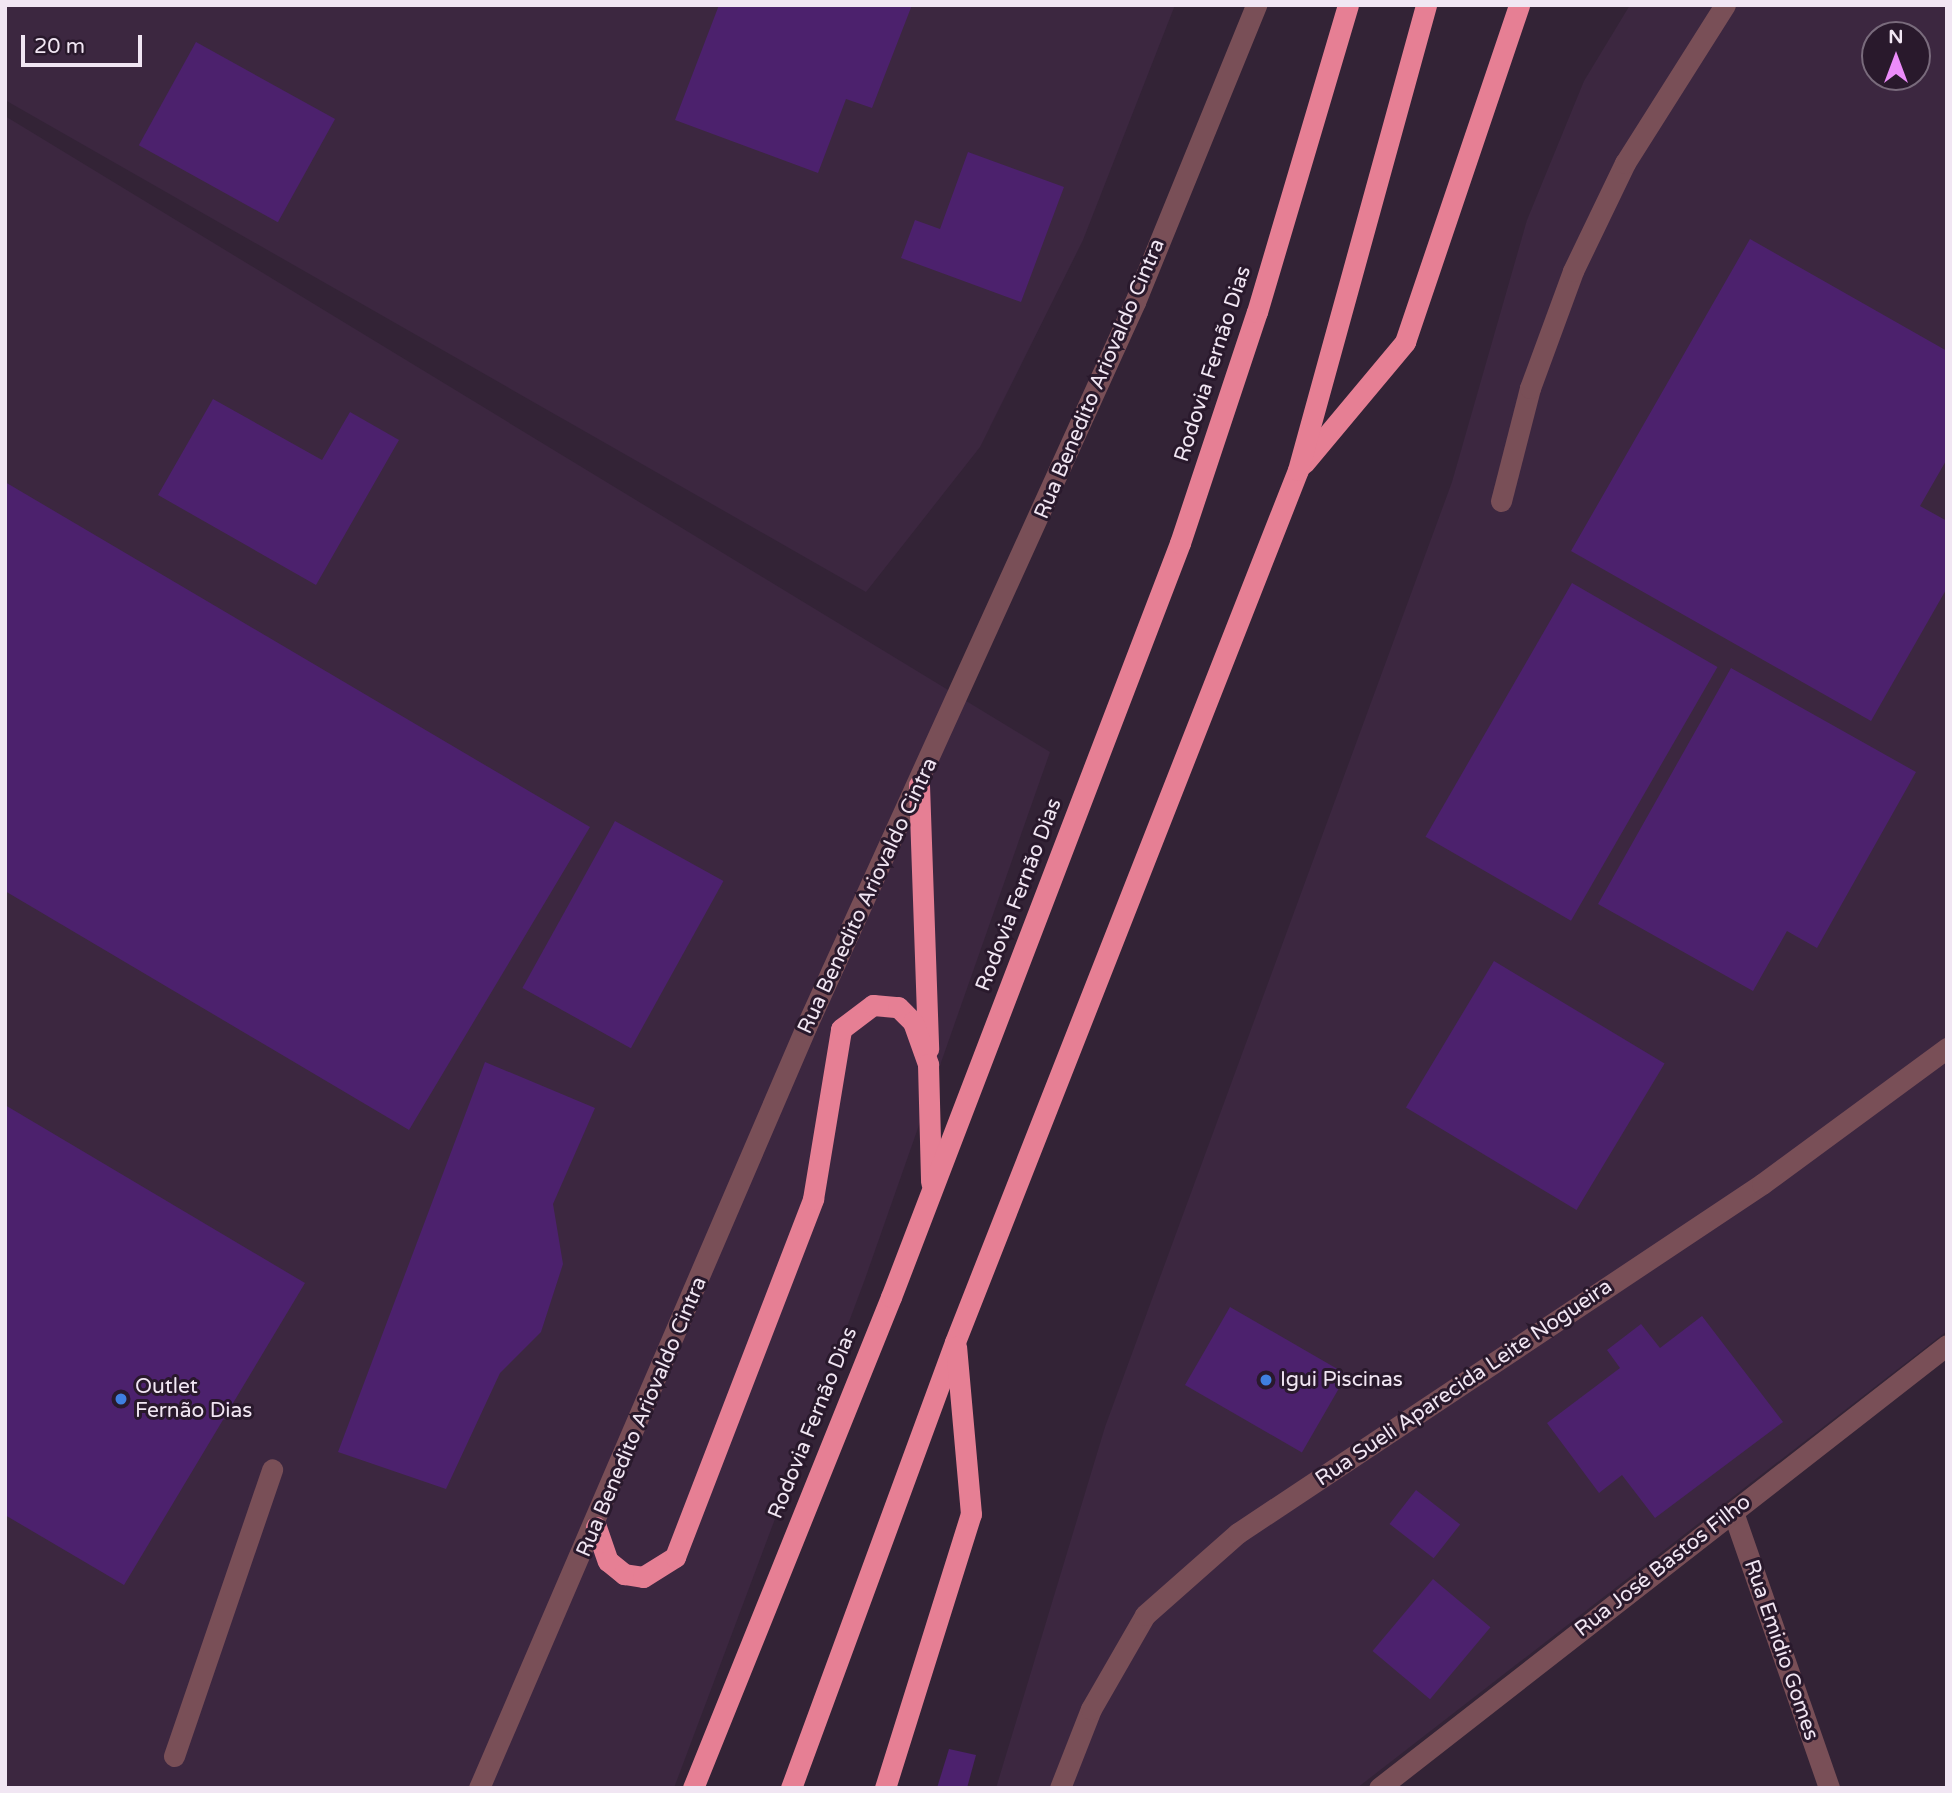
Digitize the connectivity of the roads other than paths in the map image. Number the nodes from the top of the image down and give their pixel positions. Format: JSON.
{"nodes":[{"id":1,"x":1256,"y":5,"type":"edge"},
{"id":2,"x":1348,"y":5,"type":"edge"},
{"id":3,"x":1426,"y":5,"type":"edge"},
{"id":4,"x":1520,"y":5,"type":"edge"},
{"id":5,"x":1725,"y":5,"type":"edge"},
{"id":6,"x":1298,"y":470,"type":"junction"},
{"id":7,"x":1501,"y":501,"type":"dead end"},
{"id":8,"x":919,"y":785,"type":"junction"},
{"id":9,"x":1947,"y":1048,"type":"edge"},
{"id":10,"x":928,"y":1064,"type":"junction"},
{"id":11,"x":931,"y":1191,"type":"junction"},
{"id":12,"x":956,"y":1342,"type":"junction"},
{"id":13,"x":1947,"y":1345,"type":"edge"},
{"id":14,"x":272,"y":1469,"type":"dead end"},
{"id":15,"x":1733,"y":1512,"type":"junction"},
{"id":16,"x":596,"y":1527,"type":"junction"},
{"id":17,"x":174,"y":1756,"type":"dead end"},
{"id":18,"x":479,"y":1788,"type":"edge"},
{"id":19,"x":693,"y":1788,"type":"edge"},
{"id":20,"x":791,"y":1788,"type":"edge"},
{"id":21,"x":885,"y":1788,"type":"edge"},
{"id":22,"x":1060,"y":1788,"type":"edge"},
{"id":23,"x":1379,"y":1788,"type":"edge"},
{"id":24,"x":1829,"y":1788,"type":"edge"}],
"edges":[{"from":1,"to":8,"type":"street","name":"Rua Benedito Ariovaldo Cintra"},
{"from":2,"to":11,"type":"highway","name":"Rodovia Fernão Dias"},
{"from":3,"to":6,"type":"highway"},
{"from":4,"to":6,"type":"highway"},
{"from":5,"to":7,"type":"street"},
{"from":6,"to":12,"type":"highway"},
{"from":8,"to":10,"type":"highway"},
{"from":8,"to":16,"type":"street","name":"Rua Benedito Ariovaldo Cintra"},
{"from":9,"to":22,"type":"street","name":"Rua Sueli Aparecida Leite Nogueira"},
{"from":10,"to":11,"type":"highway"},
{"from":10,"to":16,"type":"highway"},
{"from":11,"to":19,"type":"highway","name":"Rodovia Fernão Dias"},
{"from":12,"to":20,"type":"highway"},
{"from":12,"to":21,"type":"highway"},
{"from":13,"to":15,"type":"street","name":"Rua José Bastos Filho"},
{"from":14,"to":17,"type":"street"},
{"from":15,"to":23,"type":"street","name":"Rua José Bastos Filho"},
{"from":15,"to":24,"type":"street","name":"Rua Emidio Gomes"},
{"from":16,"to":18,"type":"street","name":"Rua Benedito Ariovaldo Cintra"}]}
